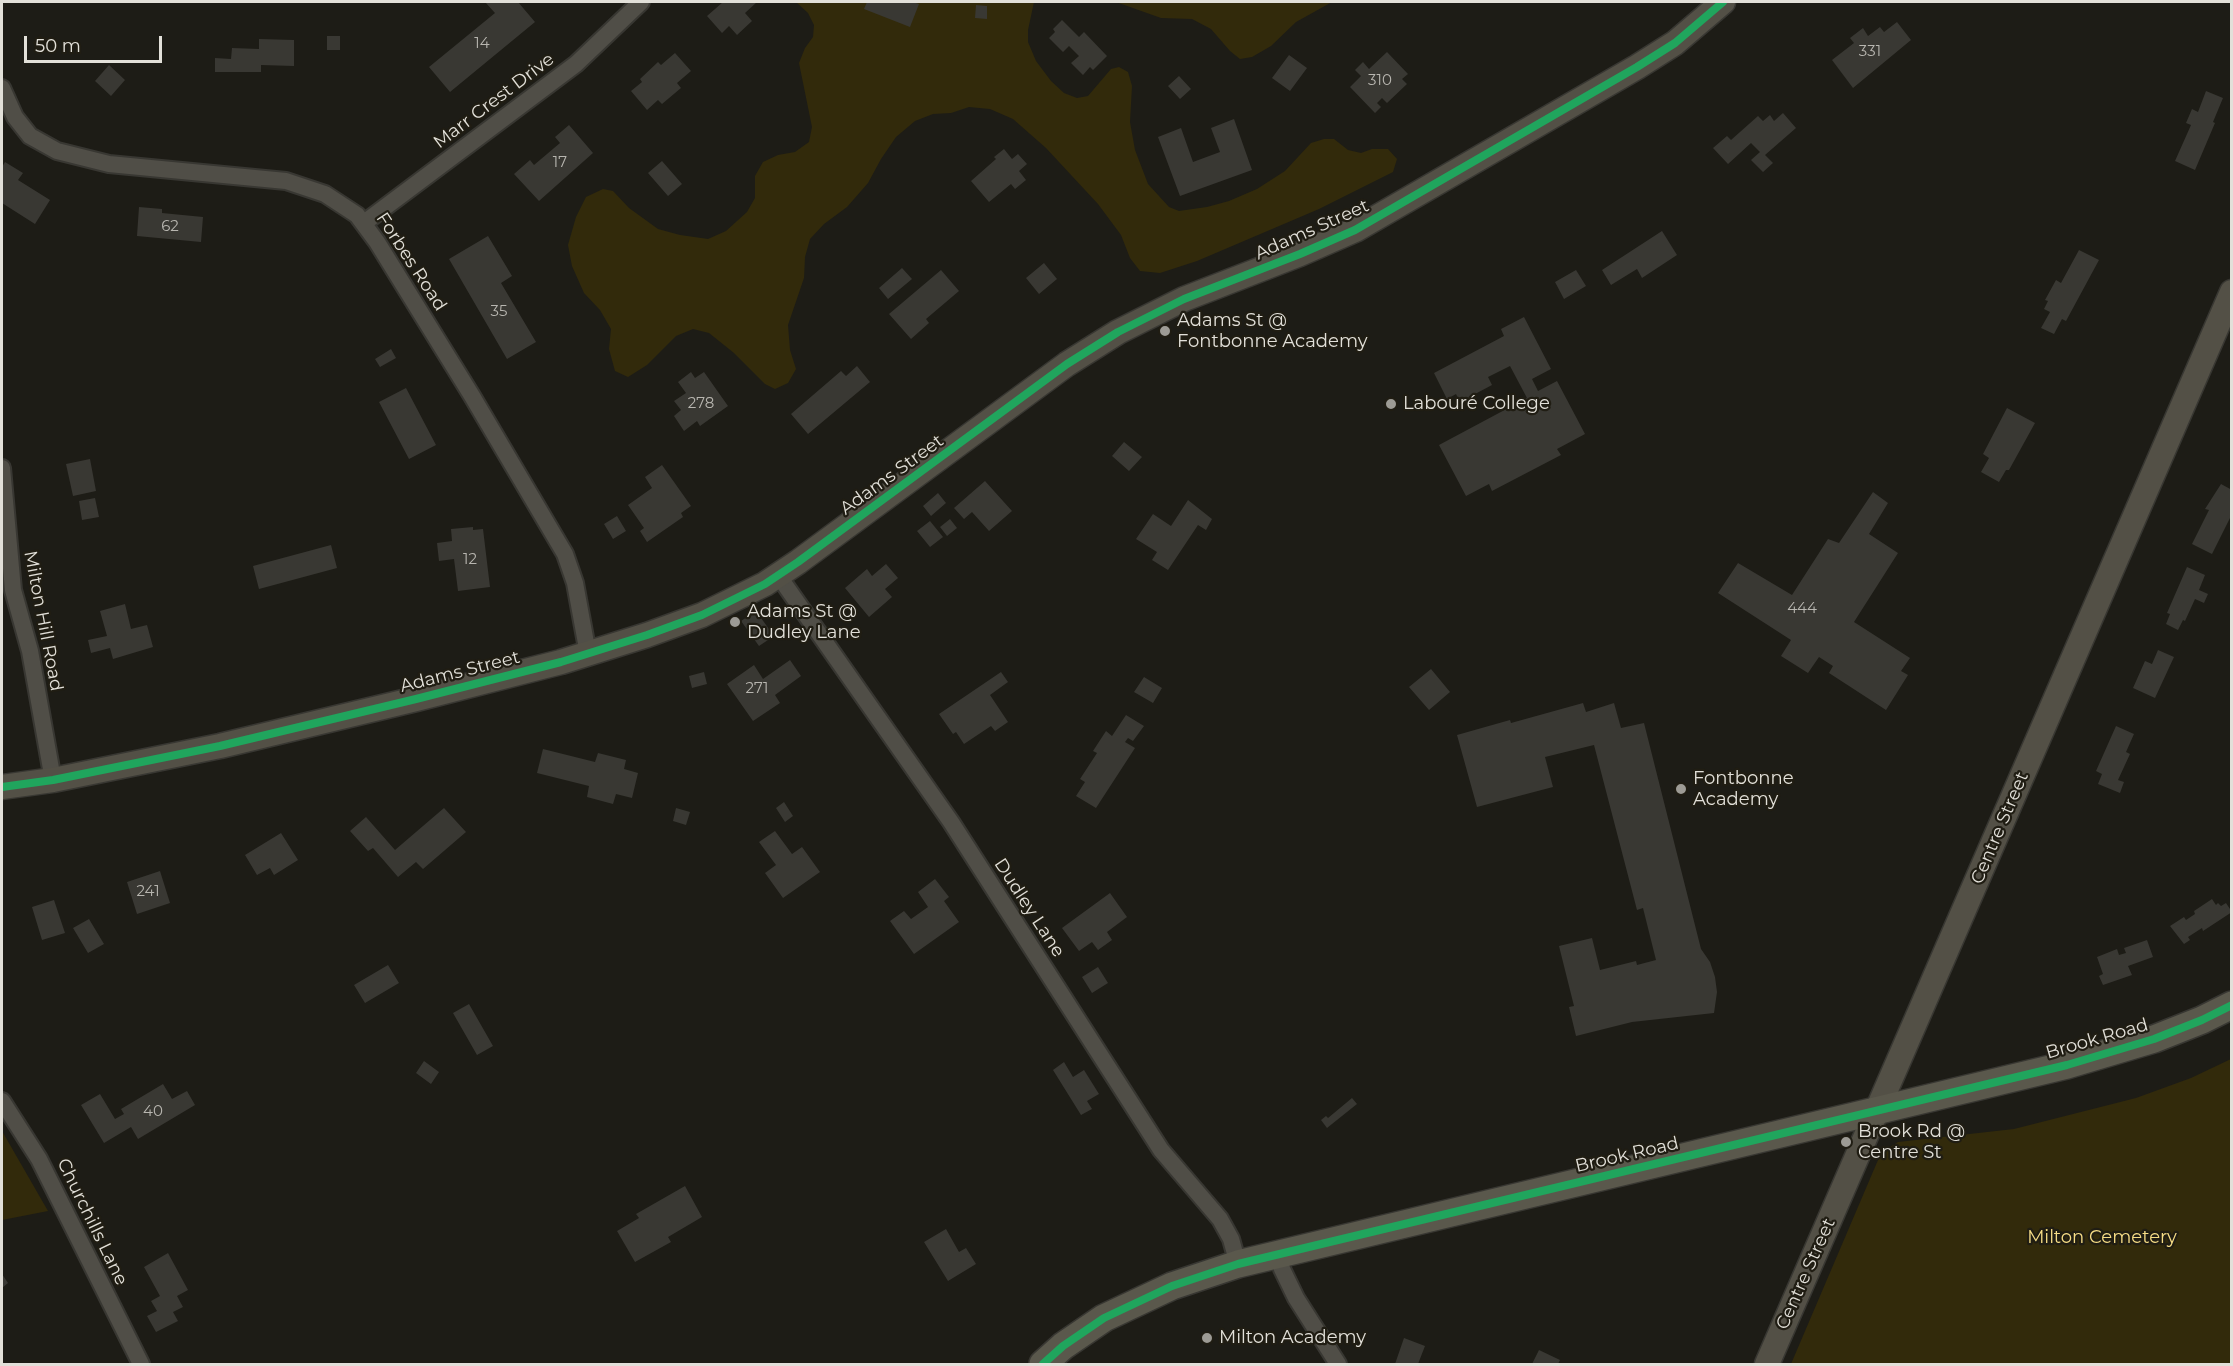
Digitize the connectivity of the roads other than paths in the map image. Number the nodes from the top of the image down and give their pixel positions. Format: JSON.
{"nodes":[{"id":1,"x":1723,"y":2,"type":"edge"},
{"id":2,"x":631,"y":5,"type":"edge"},
{"id":3,"x":2,"y":88,"type":"edge"},
{"id":4,"x":364,"y":223,"type":"junction"},
{"id":5,"x":2232,"y":292,"type":"edge"},
{"id":6,"x":2,"y":468,"type":"edge"},
{"id":7,"x":778,"y":575,"type":"junction"},
{"id":8,"x":588,"y":654,"type":"junction"},
{"id":9,"x":53,"y":780,"type":"junction"},
{"id":10,"x":2,"y":787,"type":"edge"},
{"id":11,"x":2232,"y":1005,"type":"edge"},
{"id":12,"x":2,"y":1101,"type":"edge"},
{"id":13,"x":1877,"y":1112,"type":"junction"},
{"id":14,"x":1278,"y":1253,"type":"junction"},
{"id":15,"x":1238,"y":1264,"type":"junction"},
{"id":16,"x":141,"y":1365,"type":"edge"},
{"id":17,"x":1043,"y":1365,"type":"edge"},
{"id":18,"x":1338,"y":1365,"type":"edge"},
{"id":19,"x":1767,"y":1365,"type":"edge"}],
"edges":[{"from":1,"to":7,"type":"main road","name":"Adams Street"},
{"from":2,"to":4,"type":"street","name":"Marr Crest Drive"},
{"from":3,"to":4,"type":"street","name":"Forbes Road"},
{"from":4,"to":8,"type":"street","name":"Forbes Road"},
{"from":5,"to":13,"type":"main road","name":"Centre Street"},
{"from":6,"to":9,"type":"street","name":"Milton Hill Road"},
{"from":7,"to":8,"type":"main road","name":"Adams Street"},
{"from":7,"to":15,"type":"street","name":"Dudley Lane"},
{"from":8,"to":9,"type":"main road","name":"Adams Street"},
{"from":9,"to":10,"type":"main road","name":"Adams Street"},
{"from":11,"to":13,"type":"main road","name":"Brook Road"},
{"from":12,"to":16,"type":"street","name":"Churchills Lane"},
{"from":13,"to":14,"type":"main road","name":"Brook Road"},
{"from":13,"to":19,"type":"main road","name":"Centre Street"},
{"from":14,"to":15,"type":"main road","name":"Brook Road"},
{"from":14,"to":18,"type":"street"},
{"from":15,"to":17,"type":"main road","name":"Brook Road"}]}
